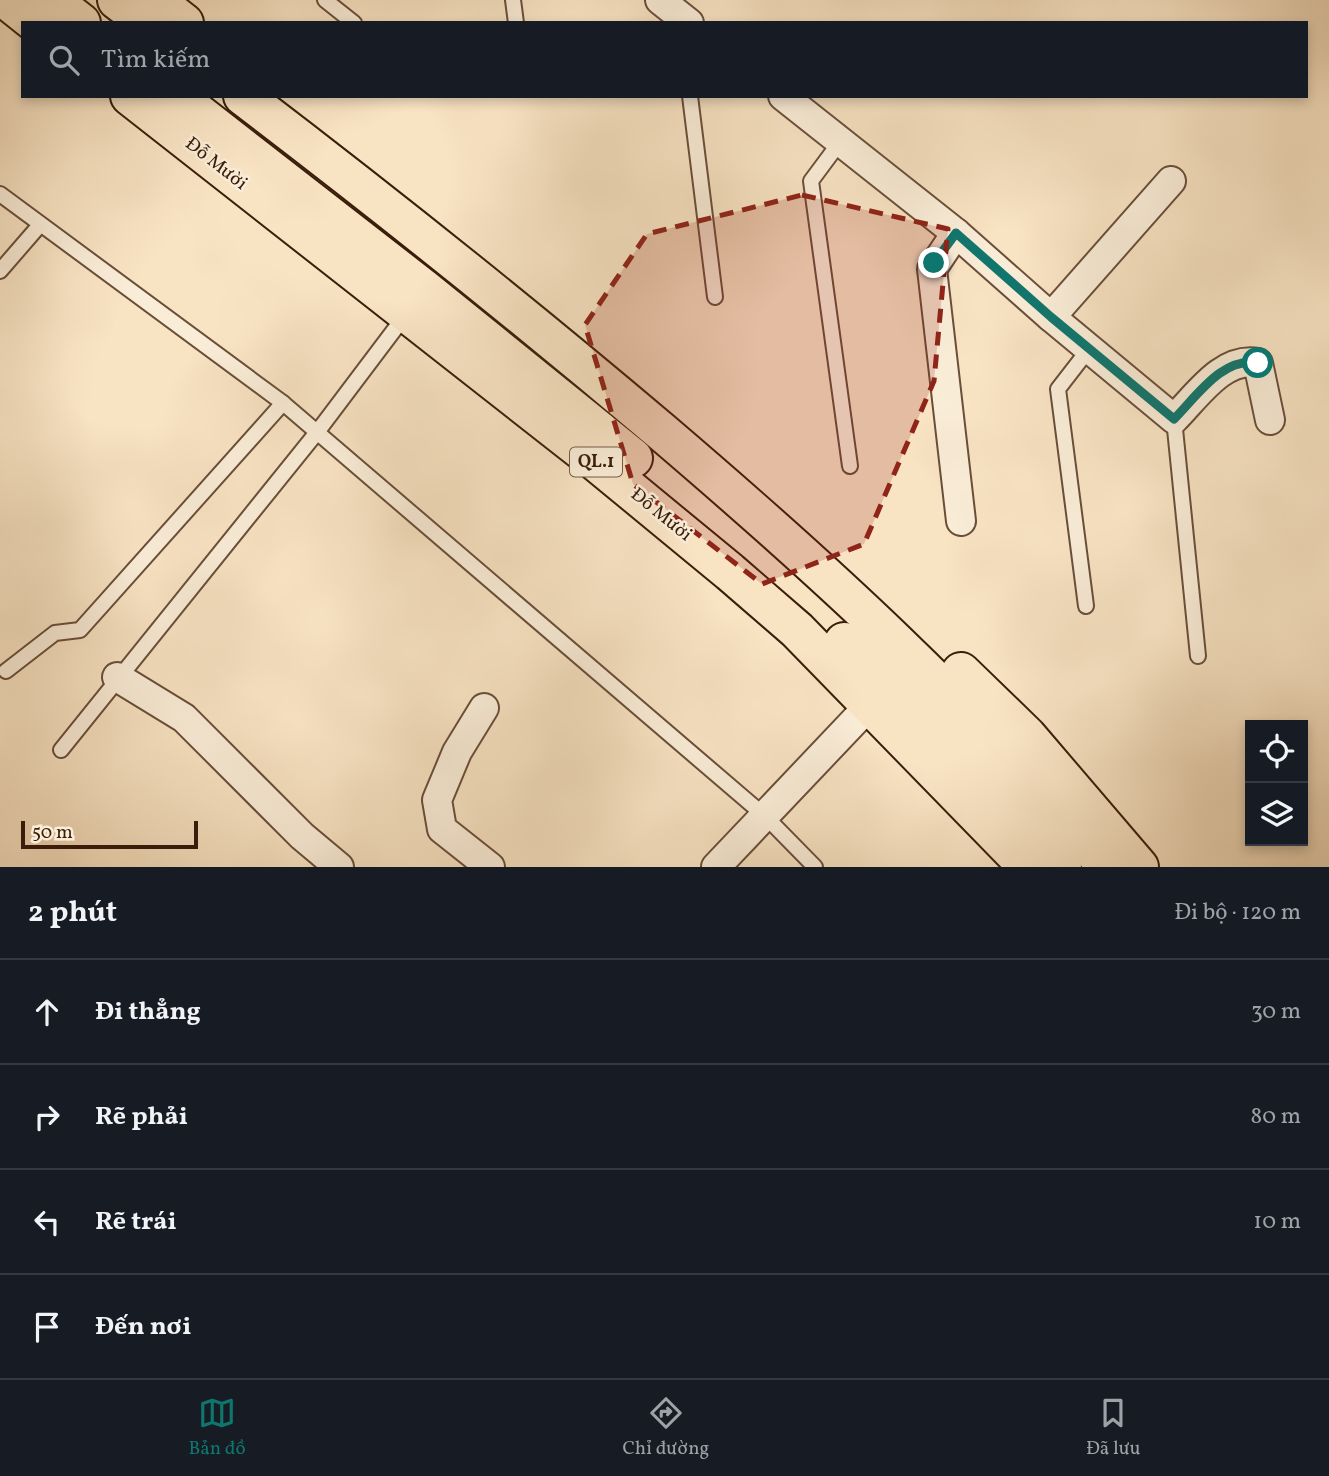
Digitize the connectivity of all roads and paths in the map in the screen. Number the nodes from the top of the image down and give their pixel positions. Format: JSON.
{"nodes":[{"id":1,"x":7,"y":0,"type":"edge"},
{"id":2,"x":52,"y":0,"type":"edge"},
{"id":3,"x":117,"y":0,"type":"edge"},
{"id":4,"x":155,"y":0,"type":"edge"},
{"id":5,"x":325,"y":0,"type":"edge"},
{"id":6,"x":513,"y":0,"type":"edge"},
{"id":7,"x":660,"y":0,"type":"edge"},
{"id":8,"x":33,"y":21,"type":"edge"},
{"id":9,"x":78,"y":21,"type":"edge"},
{"id":10,"x":144,"y":21,"type":"edge"},
{"id":11,"x":181,"y":21,"type":"edge"},
{"id":12,"x":351,"y":21,"type":"edge"},
{"id":13,"x":516,"y":21,"type":"edge"},
{"id":14,"x":686,"y":21,"type":"edge"},
{"id":15,"x":133,"y":98,"type":"edge"},
{"id":16,"x":178,"y":98,"type":"edge"},
{"id":17,"x":246,"y":98,"type":"edge"},
{"id":18,"x":282,"y":98,"type":"edge"},
{"id":19,"x":690,"y":98,"type":"edge"},
{"id":20,"x":785,"y":98,"type":"edge"},
{"id":21,"x":840,"y":142,"type":"junction"},
{"id":22,"x":1171,"y":181,"type":"dead end"},
{"id":23,"x":0,"y":194,"type":"edge"},
{"id":24,"x":39,"y":226,"type":"junction"},
{"id":25,"x":956,"y":233,"type":"junction"},
{"id":26,"x":0,"y":271,"type":"edge"},
{"id":27,"x":715,"y":297,"type":"dead end"},
{"id":28,"x":415,"y":301,"type":"junction"},
{"id":29,"x":1051,"y":317,"type":"junction"},
{"id":30,"x":1089,"y":349,"type":"junction"},
{"id":31,"x":283,"y":403,"type":"junction"},
{"id":32,"x":1174,"y":419,"type":"junction"},
{"id":33,"x":1270,"y":420,"type":"dead end"},
{"id":34,"x":318,"y":431,"type":"junction"},
{"id":35,"x":850,"y":466,"type":"dead end"},
{"id":36,"x":961,"y":522,"type":"dead end"},
{"id":37,"x":1086,"y":606,"type":"dead end"},
{"id":38,"x":1198,"y":656,"type":"dead end"},
{"id":39,"x":6,"y":671,"type":"dead end"},
{"id":40,"x":117,"y":677,"type":"junction"},
{"id":41,"x":879,"y":695,"type":"junction"},
{"id":42,"x":484,"y":708,"type":"dead end"},
{"id":43,"x":61,"y":750,"type":"dead end"},
{"id":44,"x":766,"y":817,"type":"junction"},
{"id":45,"x":339,"y":867,"type":"edge"},
{"id":46,"x":490,"y":867,"type":"edge"},
{"id":47,"x":716,"y":867,"type":"edge"},
{"id":48,"x":815,"y":867,"type":"edge"},
{"id":49,"x":1028,"y":867,"type":"edge"},
{"id":50,"x":1062,"y":867,"type":"edge"},
{"id":51,"x":1107,"y":867,"type":"edge"},
{"id":52,"x":1139,"y":867,"type":"edge"}],
"edges":[{"from":1,"to":8,"type":"highway"},
{"from":2,"to":9,"type":"highway"},
{"from":3,"to":10,"type":"highway"},
{"from":4,"to":11,"type":"highway"},
{"from":5,"to":12,"type":"lane"},
{"from":6,"to":13,"type":"lane"},
{"from":7,"to":14,"type":"street"},
{"from":15,"to":28,"type":"highway","name":"Đỗ Mười","number":"QL.1"},
{"from":16,"to":28,"type":"highway","name":"Đỗ Mười","number":"QL.1"},
{"from":17,"to":51,"type":"highway"},
{"from":18,"to":52,"type":"highway"},
{"from":19,"to":27,"type":"lane"},
{"from":20,"to":21,"type":"street"},
{"from":21,"to":25,"type":"street"},
{"from":21,"to":35,"type":"lane"},
{"from":22,"to":29,"type":"street"},
{"from":23,"to":24,"type":"lane"},
{"from":24,"to":26,"type":"lane"},
{"from":24,"to":31,"type":"lane"},
{"from":25,"to":29,"type":"street"},
{"from":25,"to":36,"type":"street"},
{"from":28,"to":34,"type":"lane"},
{"from":28,"to":41,"type":"highway","name":"Đỗ Mười","number":"QL.1"},
{"from":29,"to":30,"type":"street"},
{"from":30,"to":32,"type":"street"},
{"from":30,"to":37,"type":"lane"},
{"from":31,"to":34,"type":"lane"},
{"from":31,"to":39,"type":"lane"},
{"from":32,"to":33,"type":"street"},
{"from":32,"to":38,"type":"lane"},
{"from":34,"to":40,"type":"lane"},
{"from":34,"to":44,"type":"lane"},
{"from":40,"to":43,"type":"lane"},
{"from":40,"to":45,"type":"street"},
{"from":41,"to":44,"type":"street"},
{"from":41,"to":49,"type":"highway","name":"Đỗ Mười","number":"QL.1"},
{"from":41,"to":50,"type":"highway","name":"Đỗ Mười","number":"QL.1"},
{"from":42,"to":46,"type":"street"},
{"from":44,"to":47,"type":"street"},
{"from":44,"to":48,"type":"lane"}]}
